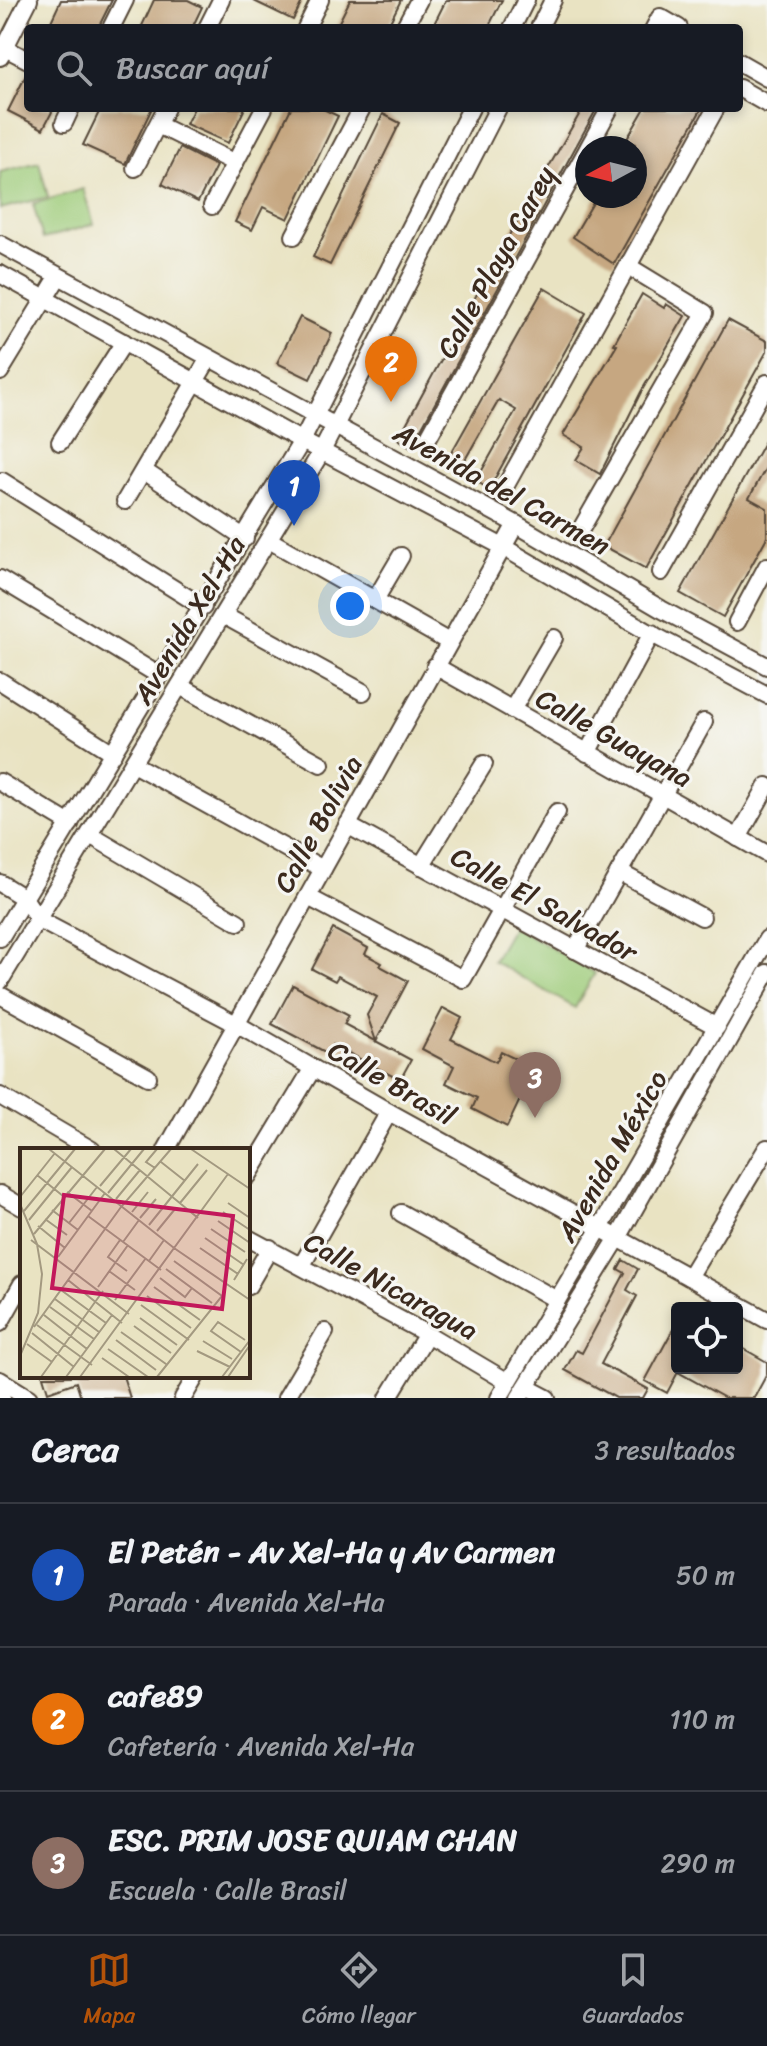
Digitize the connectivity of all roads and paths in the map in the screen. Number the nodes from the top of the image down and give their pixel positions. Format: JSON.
{"nodes":[{"id":1,"x":29,"y":0,"type":"edge"},
{"id":2,"x":125,"y":0,"type":"edge"},
{"id":3,"x":221,"y":0,"type":"edge"},
{"id":4,"x":320,"y":0,"type":"edge"},
{"id":5,"x":419,"y":0,"type":"edge"},
{"id":6,"x":526,"y":0,"type":"edge"},
{"id":7,"x":553,"y":0,"type":"edge"},
{"id":8,"x":113,"y":24,"type":"edge"},
{"id":9,"x":209,"y":24,"type":"edge"},
{"id":10,"x":308,"y":24,"type":"edge"},
{"id":11,"x":406,"y":24,"type":"edge"},
{"id":12,"x":514,"y":24,"type":"edge"},
{"id":13,"x":541,"y":24,"type":"edge"},
{"id":14,"x":3,"y":52,"type":"edge"},
{"id":15,"x":24,"y":59,"type":"edge"},
{"id":16,"x":743,"y":64,"type":"edge"},
{"id":17,"x":767,"y":78,"type":"edge"},
{"id":18,"x":743,"y":90,"type":"edge"},
{"id":19,"x":767,"y":104,"type":"edge"},
{"id":20,"x":164,"y":112,"type":"edge"},
{"id":21,"x":262,"y":112,"type":"edge"},
{"id":22,"x":360,"y":112,"type":"edge"},
{"id":23,"x":469,"y":112,"type":"edge"},
{"id":24,"x":496,"y":112,"type":"edge"},
{"id":25,"x":608,"y":112,"type":"edge"},
{"id":26,"x":714,"y":112,"type":"edge"},
{"id":27,"x":158,"y":125,"type":"junction"},
{"id":28,"x":595,"y":136,"type":"edge"},
{"id":29,"x":235,"y":163,"type":"junction"},
{"id":30,"x":135,"y":168,"type":"dead end"},
{"id":31,"x":575,"y":172,"type":"edge"},
{"id":32,"x":212,"y":206,"type":"dead end"},
{"id":33,"x":294,"y":236,"type":"dead end"},
{"id":34,"x":0,"y":244,"type":"edge"},
{"id":35,"x":628,"y":266,"type":"junction"},
{"id":36,"x":0,"y":274,"type":"edge"},
{"id":37,"x":58,"y":277,"type":"junction"},
{"id":38,"x":46,"y":300,"type":"junction"},
{"id":39,"x":124,"y":342,"type":"junction"},
{"id":40,"x":209,"y":358,"type":"junction"},
{"id":41,"x":0,"y":372,"type":"edge"},
{"id":42,"x":196,"y":381,"type":"junction"},
{"id":43,"x":767,"y":383,"type":"edge"},
{"id":44,"x":315,"y":416,"type":"junction"},
{"id":45,"x":335,"y":427,"type":"junction"},
{"id":46,"x":427,"y":440,"type":"dead end"},
{"id":47,"x":302,"y":441,"type":"junction"},
{"id":48,"x":60,"y":442,"type":"dead end"},
{"id":49,"x":322,"y":451,"type":"junction"},
{"id":50,"x":144,"y":471,"type":"junction"},
{"id":51,"x":2,"y":481,"type":"dead end"},
{"id":52,"x":501,"y":494,"type":"dead end"},
{"id":53,"x":125,"y":501,"type":"dead end"},
{"id":54,"x":516,"y":524,"type":"junction"},
{"id":55,"x":581,"y":529,"type":"dead end"},
{"id":56,"x":245,"y":538,"type":"junction"},
{"id":57,"x":269,"y":540,"type":"junction"},
{"id":58,"x":503,"y":547,"type":"junction"},
{"id":59,"x":401,"y":556,"type":"dead end"},
{"id":60,"x":767,"y":566,"type":"edge"},
{"id":61,"x":661,"y":572,"type":"dead end"},
{"id":62,"x":0,"y":579,"type":"edge"},
{"id":63,"x":375,"y":600,"type":"junction"},
{"id":64,"x":203,"y":607,"type":"junction"},
{"id":65,"x":223,"y":615,"type":"junction"},
{"id":66,"x":737,"y":622,"type":"dead end"},
{"id":67,"x":652,"y":633,"type":"junction"},
{"id":68,"x":554,"y":638,"type":"dead end"},
{"id":69,"x":449,"y":642,"type":"junction"},
{"id":70,"x":435,"y":666,"type":"junction"},
{"id":71,"x":767,"y":666,"type":"edge"},
{"id":72,"x":160,"y":676,"type":"junction"},
{"id":73,"x":0,"y":681,"type":"edge"},
{"id":74,"x":180,"y":686,"type":"junction"},
{"id":75,"x":363,"y":692,"type":"dead end"},
{"id":76,"x":767,"y":695,"type":"edge"},
{"id":77,"x":512,"y":710,"type":"junction"},
{"id":78,"x":704,"y":722,"type":"dead end"},
{"id":79,"x":113,"y":753,"type":"junction"},
{"id":80,"x":587,"y":753,"type":"junction"},
{"id":81,"x":133,"y":764,"type":"junction"},
{"id":82,"x":321,"y":764,"type":"dead end"},
{"id":83,"x":484,"y":764,"type":"dead end"},
{"id":84,"x":0,"y":782,"type":"edge"},
{"id":85,"x":767,"y":786,"type":"edge"},
{"id":86,"x":663,"y":795,"type":"junction"},
{"id":87,"x":557,"y":812,"type":"dead end"},
{"id":88,"x":70,"y":824,"type":"junction"},
{"id":89,"x":347,"y":825,"type":"junction"},
{"id":90,"x":90,"y":835,"type":"junction"},
{"id":91,"x":738,"y":838,"type":"junction"},
{"id":92,"x":767,"y":854,"type":"edge"},
{"id":93,"x":421,"y":866,"type":"junction"},
{"id":94,"x":323,"y":869,"type":"junction"},
{"id":95,"x":619,"y":872,"type":"junction"},
{"id":96,"x":0,"y":883,"type":"edge"},
{"id":97,"x":308,"y":897,"type":"junction"},
{"id":98,"x":24,"y":898,"type":"junction"},
{"id":99,"x":501,"y":910,"type":"junction"},
{"id":100,"x":702,"y":917,"type":"dead end"},
{"id":101,"x":39,"y":920,"type":"junction"},
{"id":102,"x":238,"y":922,"type":"dead end"},
{"id":103,"x":0,"y":938,"type":"edge"},
{"id":104,"x":767,"y":939,"type":"edge"},
{"id":105,"x":575,"y":950,"type":"junction"},
{"id":106,"x":767,"y":973,"type":"edge"},
{"id":107,"x":0,"y":981,"type":"edge"},
{"id":108,"x":755,"y":990,"type":"edge"},
{"id":109,"x":0,"y":995,"type":"edge"},
{"id":110,"x":238,"y":1025,"type":"junction"},
{"id":111,"x":717,"y":1027,"type":"junction"},
{"id":112,"x":313,"y":1068,"type":"junction"},
{"id":113,"x":148,"y":1077,"type":"dead end"},
{"id":114,"x":0,"y":1096,"type":"edge"},
{"id":115,"x":389,"y":1112,"type":"junction"},
{"id":116,"x":89,"y":1148,"type":"edge"},
{"id":117,"x":167,"y":1148,"type":"edge"},
{"id":118,"x":767,"y":1148,"type":"edge"},
{"id":119,"x":250,"y":1173,"type":"edge"},
{"id":120,"x":0,"y":1194,"type":"edge"},
{"id":121,"x":20,"y":1206,"type":"edge"},
{"id":122,"x":401,"y":1213,"type":"dead end"},
{"id":123,"x":600,"y":1228,"type":"junction"},
{"id":124,"x":618,"y":1238,"type":"junction"},
{"id":125,"x":250,"y":1239,"type":"edge"},
{"id":126,"x":270,"y":1248,"type":"junction"},
{"id":127,"x":302,"y":1265,"type":"junction"},
{"id":128,"x":689,"y":1277,"type":"junction"},
{"id":129,"x":250,"y":1283,"type":"edge"},
{"id":130,"x":12,"y":1292,"type":"edge"},
{"id":131,"x":557,"y":1300,"type":"junction"},
{"id":132,"x":767,"y":1320,"type":"edge"},
{"id":133,"x":0,"y":1323,"type":"edge"},
{"id":134,"x":325,"y":1332,"type":"dead end"},
{"id":135,"x":427,"y":1334,"type":"junction"},
{"id":136,"x":195,"y":1378,"type":"edge"},
{"id":137,"x":0,"y":1380,"type":"edge"},
{"id":138,"x":508,"y":1382,"type":"junction"},
{"id":139,"x":523,"y":1392,"type":"edge"},
{"id":140,"x":29,"y":1398,"type":"edge"},
{"id":141,"x":183,"y":1398,"type":"edge"},
{"id":142,"x":286,"y":1398,"type":"edge"},
{"id":143,"x":388,"y":1398,"type":"edge"},
{"id":144,"x":499,"y":1398,"type":"edge"},
{"id":145,"x":547,"y":1398,"type":"edge"}],
"edges":[{"from":1,"to":14,"type":"street"},
{"from":2,"to":8,"type":"street"},
{"from":3,"to":9,"type":"street"},
{"from":4,"to":10,"type":"street"},
{"from":5,"to":11,"type":"street"},
{"from":6,"to":12,"type":"street"},
{"from":7,"to":13,"type":"street"},
{"from":14,"to":15,"type":"street"},
{"from":16,"to":17,"type":"street"},
{"from":18,"to":19,"type":"street"},
{"from":20,"to":27,"type":"street"},
{"from":21,"to":29,"type":"street"},
{"from":22,"to":33,"type":"street"},
{"from":23,"to":44,"type":"street","name":"Avenida Xel-Ha"},
{"from":24,"to":45,"type":"street","name":"Avenida Xel-Ha"},
{"from":25,"to":28,"type":"street","name":"Calle Playa Carey"},
{"from":26,"to":35,"type":"street"},
{"from":27,"to":29,"type":"street"},
{"from":27,"to":30,"type":"street"},
{"from":29,"to":32,"type":"street"},
{"from":31,"to":46,"type":"street","name":"Calle Playa Carey"},
{"from":34,"to":37,"type":"street","name":"Avenida del Carmen"},
{"from":35,"to":52,"type":"street"},
{"from":35,"to":55,"type":"street"},
{"from":36,"to":38,"type":"street","name":"Avenida del Carmen"},
{"from":37,"to":38,"type":"street"},
{"from":37,"to":40,"type":"street","name":"Avenida del Carmen"},
{"from":38,"to":39,"type":"street","name":"Avenida del Carmen"},
{"from":38,"to":41,"type":"street"},
{"from":39,"to":42,"type":"street","name":"Avenida del Carmen"},
{"from":39,"to":48,"type":"street"},
{"from":40,"to":42,"type":"street"},
{"from":40,"to":44,"type":"street","name":"Avenida del Carmen"},
{"from":42,"to":47,"type":"street","name":"Avenida del Carmen"},
{"from":42,"to":50,"type":"street"},
{"from":43,"to":61,"type":"street"},
{"from":44,"to":45,"type":"street","name":"Avenida del Carmen"},
{"from":44,"to":47,"type":"street","name":"Avenida Xel-Ha"},
{"from":45,"to":49,"type":"street","name":"Avenida Xel-Ha"},
{"from":45,"to":54,"type":"street","name":"Avenida del Carmen"},
{"from":47,"to":49,"type":"street","name":"Avenida del Carmen"},
{"from":47,"to":56,"type":"street","name":"Avenida Xel-Ha"},
{"from":49,"to":57,"type":"street","name":"Avenida Xel-Ha"},
{"from":49,"to":58,"type":"street","name":"Avenida del Carmen"},
{"from":50,"to":53,"type":"street"},
{"from":50,"to":56,"type":"street"},
{"from":51,"to":64,"type":"street"},
{"from":54,"to":58,"type":"street","name":"Calle Bolivia"},
{"from":54,"to":71,"type":"street","name":"Avenida del Carmen"},
{"from":56,"to":64,"type":"street","name":"Avenida Xel-Ha"},
{"from":57,"to":63,"type":"street"},
{"from":57,"to":65,"type":"street","name":"Avenida Xel-Ha"},
{"from":58,"to":67,"type":"street","name":"Avenida del Carmen"},
{"from":58,"to":69,"type":"street","name":"Calle Bolivia"},
{"from":59,"to":63,"type":"street"},
{"from":60,"to":66,"type":"street"},
{"from":62,"to":72,"type":"street"},
{"from":63,"to":69,"type":"street"},
{"from":64,"to":72,"type":"street","name":"Avenida Xel-Ha"},
{"from":65,"to":74,"type":"street","name":"Avenida Xel-Ha"},
{"from":65,"to":75,"type":"street"},
{"from":67,"to":76,"type":"street","name":"Avenida del Carmen"},
{"from":67,"to":80,"type":"street"},
{"from":68,"to":77,"type":"street"},
{"from":69,"to":70,"type":"street","name":"Calle Bolivia"},
{"from":70,"to":77,"type":"street","name":"Calle Guayana"},
{"from":70,"to":89,"type":"street","name":"Calle Bolivia"},
{"from":72,"to":79,"type":"street","name":"Avenida Xel-Ha"},
{"from":73,"to":79,"type":"street"},
{"from":74,"to":81,"type":"street","name":"Avenida Xel-Ha"},
{"from":74,"to":82,"type":"street"},
{"from":77,"to":80,"type":"street","name":"Calle Guayana"},
{"from":78,"to":86,"type":"street"},
{"from":79,"to":88,"type":"street","name":"Avenida Xel-Ha"},
{"from":80,"to":86,"type":"street","name":"Calle Guayana"},
{"from":81,"to":90,"type":"street","name":"Avenida Xel-Ha"},
{"from":81,"to":94,"type":"street"},
{"from":83,"to":93,"type":"street"},
{"from":84,"to":88,"type":"street"},
{"from":85,"to":91,"type":"street"},
{"from":86,"to":91,"type":"street","name":"Calle Guayana"},
{"from":86,"to":95,"type":"street"},
{"from":87,"to":99,"type":"street"},
{"from":88,"to":98,"type":"street","name":"Avenida Xel-Ha"},
{"from":89,"to":93,"type":"street","name":"Calle El Salvador"},
{"from":89,"to":94,"type":"street","name":"Calle Bolivia"},
{"from":90,"to":101,"type":"street","name":"Avenida Xel-Ha"},
{"from":90,"to":102,"type":"street"},
{"from":91,"to":92,"type":"street","name":"Calle Guayana"},
{"from":93,"to":99,"type":"street","name":"Calle El Salvador"},
{"from":94,"to":97,"type":"street","name":"Calle Bolivia"},
{"from":95,"to":100,"type":"street"},
{"from":95,"to":105,"type":"street"},
{"from":96,"to":98,"type":"street","name":"Calle Brasil"},
{"from":97,"to":99,"type":"street"},
{"from":97,"to":110,"type":"street","name":"Calle Bolivia"},
{"from":98,"to":101,"type":"street","name":"Calle Brasil"},
{"from":98,"to":103,"type":"street","name":"Avenida Xel-Ha"},
{"from":99,"to":105,"type":"street","name":"Calle El Salvador"},
{"from":101,"to":107,"type":"street","name":"Avenida Xel-Ha"},
{"from":101,"to":110,"type":"street","name":"Calle Brasil"},
{"from":104,"to":108,"type":"street","name":"Avenida México"},
{"from":105,"to":111,"type":"street","name":"Calle El Salvador"},
{"from":106,"to":108,"type":"street","name":"Avenida México"},
{"from":108,"to":111,"type":"street","name":"Avenida México"},
{"from":108,"to":124,"type":"street","name":"Avenida México"},
{"from":109,"to":113,"type":"street"},
{"from":110,"to":112,"type":"street","name":"Calle Brasil"},
{"from":110,"to":117,"type":"street","name":"Calle Bolivia"},
{"from":111,"to":123,"type":"street","name":"Avenida México"},
{"from":112,"to":115,"type":"street","name":"Calle Brasil"},
{"from":112,"to":119,"type":"street"},
{"from":114,"to":116,"type":"street"},
{"from":115,"to":123,"type":"street","name":"Calle Brasil"},
{"from":115,"to":127,"type":"street"},
{"from":118,"to":128,"type":"street"},
{"from":120,"to":121,"type":"street"},
{"from":122,"to":131,"type":"street"},
{"from":123,"to":124,"type":"street","name":"Calle Brasil"},
{"from":123,"to":131,"type":"street","name":"Avenida México"},
{"from":124,"to":128,"type":"street","name":"Calle Brasil"},
{"from":124,"to":139,"type":"street","name":"Avenida México"},
{"from":125,"to":126,"type":"street","name":"Calle Nicaragua"},
{"from":126,"to":127,"type":"street","name":"Calle Nicaragua"},
{"from":126,"to":129,"type":"street"},
{"from":127,"to":135,"type":"street","name":"Calle Nicaragua"},
{"from":128,"to":132,"type":"street","name":"Calle Brasil"},
{"from":130,"to":133,"type":"street"},
{"from":131,"to":138,"type":"street","name":"Avenida México"},
{"from":134,"to":142,"type":"street"},
{"from":135,"to":138,"type":"street","name":"Calle Nicaragua"},
{"from":135,"to":143,"type":"street"},
{"from":136,"to":141,"type":"street"},
{"from":137,"to":140,"type":"street"},
{"from":138,"to":144,"type":"street","name":"Avenida México"},
{"from":139,"to":145,"type":"street"}]}
